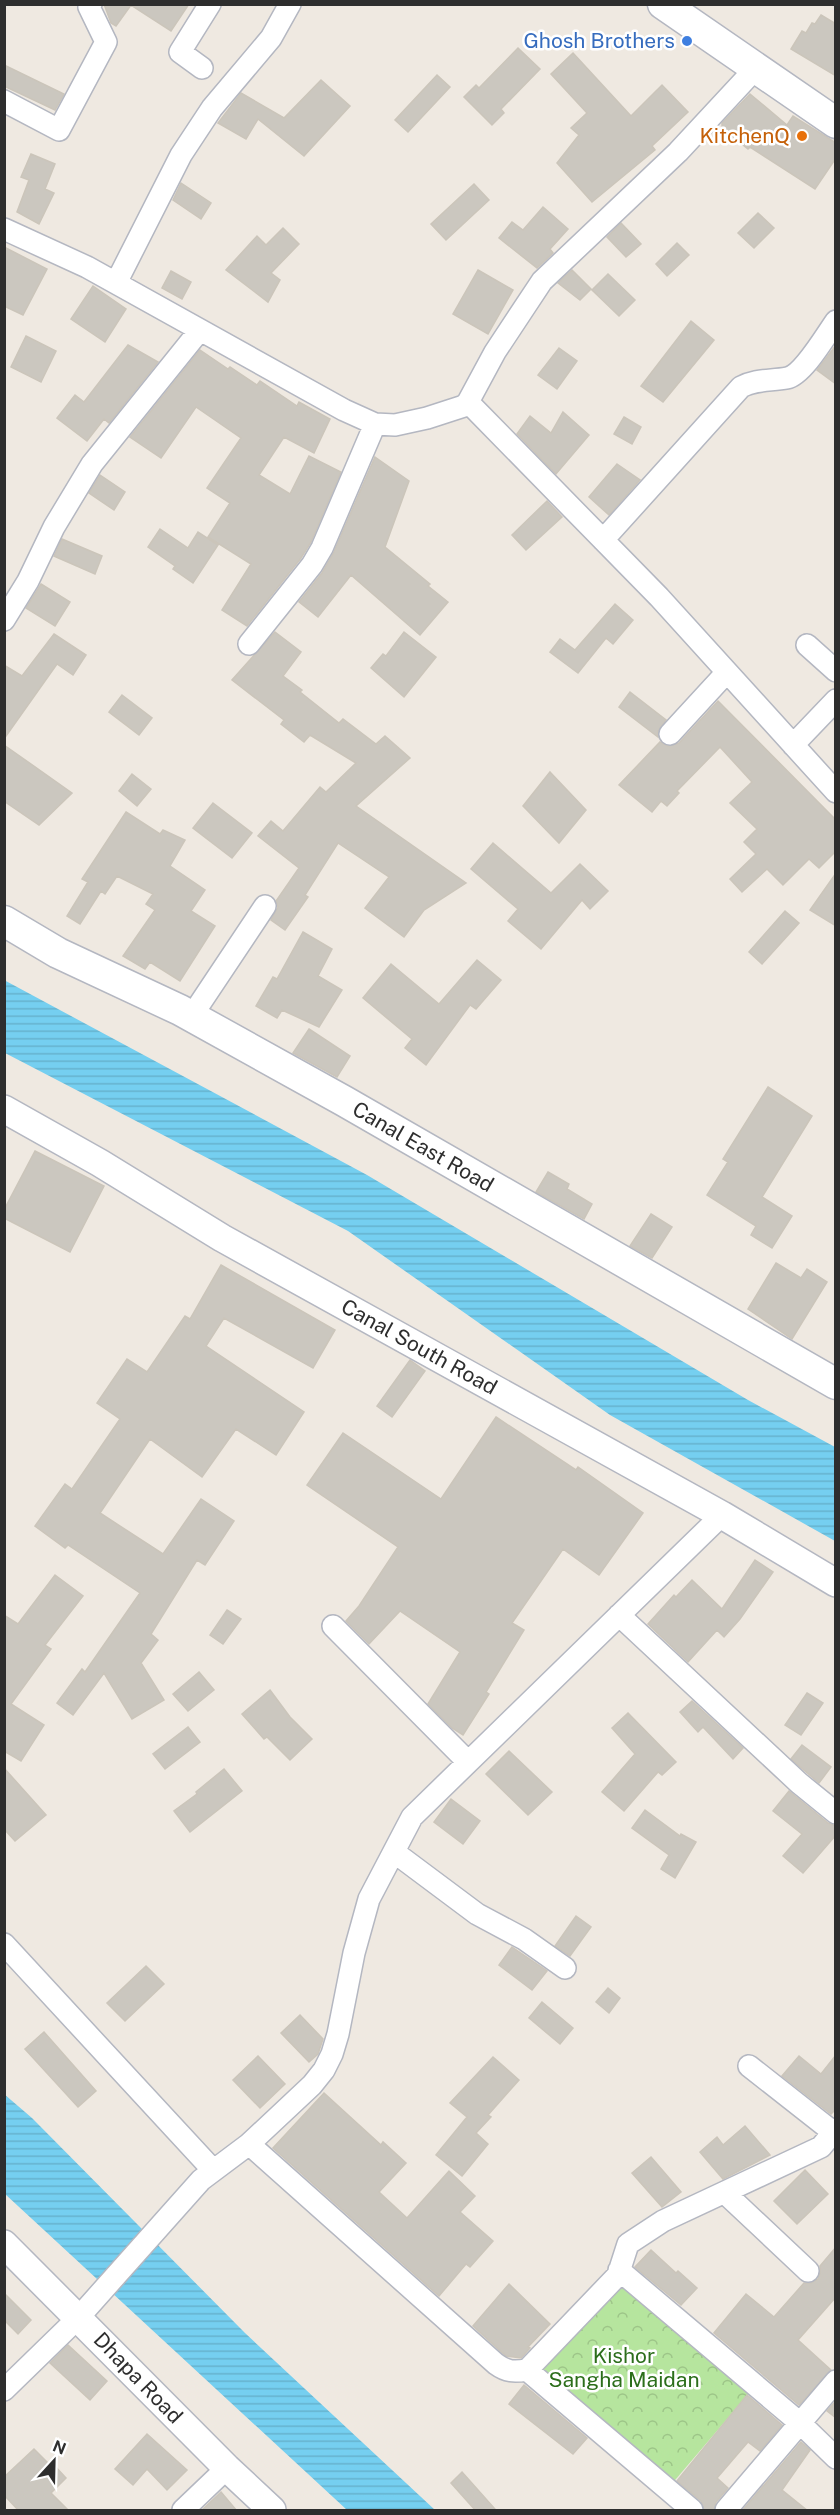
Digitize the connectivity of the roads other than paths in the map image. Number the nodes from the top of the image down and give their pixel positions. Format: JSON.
{"nodes":[{"id":1,"x":91,"y":4,"type":"edge"},
{"id":2,"x":210,"y":4,"type":"edge"},
{"id":3,"x":290,"y":4,"type":"edge"},
{"id":4,"x":663,"y":4,"type":"edge"},
{"id":5,"x":202,"y":68,"type":"dead end"},
{"id":6,"x":756,"y":68,"type":"junction"},
{"id":7,"x":4,"y":101,"type":"edge"},
{"id":8,"x":836,"y":123,"type":"edge"},
{"id":9,"x":4,"y":229,"type":"edge"},
{"id":10,"x":116,"y":283,"type":"junction"},
{"id":11,"x":836,"y":321,"type":"edge"},
{"id":12,"x":200,"y":330,"type":"junction"},
{"id":13,"x":468,"y":402,"type":"junction"},
{"id":14,"x":375,"y":424,"type":"junction"},
{"id":15,"x":603,"y":540,"type":"junction"},
{"id":16,"x":4,"y":620,"type":"edge"},
{"id":17,"x":249,"y":644,"type":"dead end"},
{"id":18,"x":807,"y":645,"type":"dead end"},
{"id":19,"x":836,"y":671,"type":"edge"},
{"id":20,"x":727,"y":672,"type":"junction"},
{"id":21,"x":836,"y":700,"type":"edge"},
{"id":22,"x":670,"y":734,"type":"dead end"},
{"id":23,"x":793,"y":745,"type":"junction"},
{"id":24,"x":836,"y":792,"type":"edge"},
{"id":25,"x":265,"y":906,"type":"dead end"},
{"id":26,"x":4,"y":921,"type":"edge"},
{"id":27,"x":191,"y":1017,"type":"junction"},
{"id":28,"x":4,"y":1109,"type":"edge"},
{"id":29,"x":836,"y":1384,"type":"edge"},
{"id":30,"x":722,"y":1515,"type":"junction"},
{"id":31,"x":836,"y":1583,"type":"edge"},
{"id":32,"x":619,"y":1615,"type":"junction"},
{"id":33,"x":333,"y":1626,"type":"dead end"},
{"id":34,"x":468,"y":1762,"type":"junction"},
{"id":35,"x":836,"y":1813,"type":"edge"},
{"id":36,"x":394,"y":1852,"type":"junction"},
{"id":37,"x":4,"y":1944,"type":"edge"},
{"id":38,"x":565,"y":1968,"type":"dead end"},
{"id":39,"x":749,"y":2066,"type":"dead end"},
{"id":40,"x":834,"y":2131,"type":"edge"},
{"id":41,"x":249,"y":2144,"type":"junction"},
{"id":42,"x":206,"y":2175,"type":"junction"},
{"id":43,"x":725,"y":2193,"type":"junction"},
{"id":44,"x":4,"y":2244,"type":"edge"},
{"id":45,"x":620,"y":2270,"type":"junction"},
{"id":46,"x":808,"y":2271,"type":"dead end"},
{"id":47,"x":79,"y":2317,"type":"junction"},
{"id":48,"x":527,"y":2370,"type":"junction"},
{"id":49,"x":836,"y":2381,"type":"edge"},
{"id":50,"x":4,"y":2390,"type":"edge"},
{"id":51,"x":800,"y":2423,"type":"junction"},
{"id":52,"x":836,"y":2458,"type":"edge"},
{"id":53,"x":227,"y":2468,"type":"junction"},
{"id":54,"x":183,"y":2511,"type":"edge"},
{"id":55,"x":272,"y":2511,"type":"edge"},
{"id":56,"x":692,"y":2511,"type":"edge"},
{"id":57,"x":726,"y":2511,"type":"edge"}],
"edges":[{"from":1,"to":7,"type":"street"},
{"from":2,"to":5,"type":"street"},
{"from":3,"to":10,"type":"street"},
{"from":4,"to":6,"type":"main road"},
{"from":6,"to":8,"type":"main road"},
{"from":6,"to":13,"type":"street"},
{"from":9,"to":10,"type":"street"},
{"from":10,"to":12,"type":"street"},
{"from":11,"to":15,"type":"street"},
{"from":12,"to":14,"type":"street"},
{"from":12,"to":16,"type":"street"},
{"from":13,"to":14,"type":"street"},
{"from":13,"to":15,"type":"street"},
{"from":14,"to":17,"type":"street"},
{"from":15,"to":20,"type":"street"},
{"from":18,"to":19,"type":"street"},
{"from":20,"to":22,"type":"street"},
{"from":20,"to":23,"type":"street"},
{"from":21,"to":23,"type":"street"},
{"from":23,"to":24,"type":"street"},
{"from":25,"to":27,"type":"street"},
{"from":26,"to":27,"type":"main road","name":"Canal East Road"},
{"from":27,"to":29,"type":"main road","name":"Canal East Road"},
{"from":28,"to":30,"type":"street","name":"Canal South Road"},
{"from":30,"to":31,"type":"street","name":"Canal South Road"},
{"from":30,"to":32,"type":"street"},
{"from":32,"to":34,"type":"street"},
{"from":32,"to":35,"type":"street"},
{"from":33,"to":34,"type":"street"},
{"from":34,"to":36,"type":"street"},
{"from":36,"to":38,"type":"street"},
{"from":36,"to":41,"type":"street"},
{"from":37,"to":42,"type":"street"},
{"from":39,"to":40,"type":"street"},
{"from":40,"to":43,"type":"street"},
{"from":41,"to":42,"type":"street"},
{"from":41,"to":48,"type":"street"},
{"from":42,"to":47,"type":"street"},
{"from":43,"to":45,"type":"street"},
{"from":43,"to":46,"type":"street"},
{"from":44,"to":47,"type":"street","name":"Dhapa Road"},
{"from":45,"to":48,"type":"street"},
{"from":45,"to":51,"type":"street"},
{"from":47,"to":50,"type":"street"},
{"from":47,"to":53,"type":"street","name":"Dhapa Road"},
{"from":48,"to":56,"type":"street"},
{"from":49,"to":51,"type":"street"},
{"from":51,"to":52,"type":"street"},
{"from":51,"to":57,"type":"street"},
{"from":53,"to":54,"type":"street"},
{"from":53,"to":55,"type":"street","name":"Dhapa Road"}]}
